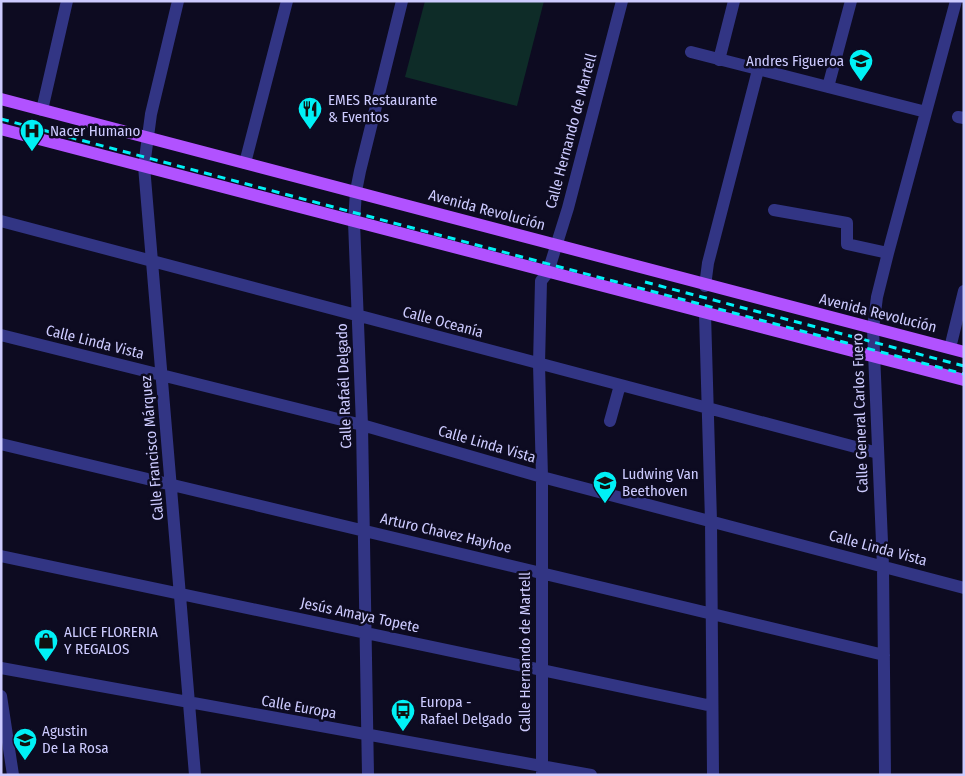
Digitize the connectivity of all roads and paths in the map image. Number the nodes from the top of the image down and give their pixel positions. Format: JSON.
{"nodes":[{"id":1,"x":67,"y":1,"type":"edge"},
{"id":2,"x":178,"y":1,"type":"edge"},
{"id":3,"x":287,"y":1,"type":"edge"},
{"id":4,"x":402,"y":1,"type":"edge"},
{"id":5,"x":622,"y":1,"type":"edge"},
{"id":6,"x":734,"y":1,"type":"edge"},
{"id":7,"x":851,"y":1,"type":"edge"},
{"id":8,"x":956,"y":1,"type":"edge"},
{"id":9,"x":691,"y":52,"type":"dead end"},
{"id":10,"x":719,"y":60,"type":"junction"},
{"id":11,"x":758,"y":70,"type":"junction"},
{"id":12,"x":828,"y":87,"type":"junction"},
{"id":13,"x":1,"y":99,"type":"edge"},
{"id":14,"x":42,"y":110,"type":"junction"},
{"id":15,"x":926,"y":112,"type":"junction"},
{"id":16,"x":1,"y":129,"type":"edge"},
{"id":17,"x":148,"y":138,"type":"junction"},
{"id":18,"x":245,"y":163,"type":"junction"},
{"id":19,"x":144,"y":166,"type":"junction"},
{"id":20,"x":356,"y":191,"type":"junction"},
{"id":21,"x":774,"y":210,"type":"dead end"},
{"id":22,"x":1,"y":221,"type":"edge"},
{"id":23,"x":354,"y":222,"type":"junction"},
{"id":24,"x":557,"y":246,"type":"junction"},
{"id":25,"x":888,"y":253,"type":"junction"},
{"id":26,"x":153,"y":263,"type":"junction"},
{"id":27,"x":548,"y":272,"type":"junction"},
{"id":28,"x":705,"y":286,"type":"junction"},
{"id":29,"x":964,"y":291,"type":"edge"},
{"id":30,"x":705,"y":314,"type":"junction"},
{"id":31,"x":358,"y":316,"type":"junction"},
{"id":32,"x":873,"y":328,"type":"junction"},
{"id":33,"x":1,"y":335,"type":"edge"},
{"id":34,"x":950,"y":348,"type":"junction"},
{"id":35,"x":964,"y":352,"type":"edge"},
{"id":36,"x":873,"y":357,"type":"junction"},
{"id":37,"x":539,"y":364,"type":"junction"},
{"id":38,"x":163,"y":376,"type":"junction"},
{"id":39,"x":964,"y":380,"type":"edge"},
{"id":40,"x":620,"y":385,"type":"junction"},
{"id":41,"x":708,"y":408,"type":"junction"},
{"id":42,"x":610,"y":421,"type":"dead end"},
{"id":43,"x":362,"y":425,"type":"junction"},
{"id":44,"x":1,"y":444,"type":"edge"},
{"id":45,"x":878,"y":453,"type":"junction"},
{"id":46,"x":542,"y":477,"type":"junction"},
{"id":47,"x":172,"y":484,"type":"junction"},
{"id":48,"x":711,"y":521,"type":"junction"},
{"id":49,"x":363,"y":530,"type":"junction"},
{"id":50,"x":1,"y":556,"type":"edge"},
{"id":51,"x":883,"y":566,"type":"junction"},
{"id":52,"x":542,"y":573,"type":"junction"},
{"id":53,"x":964,"y":588,"type":"edge"},
{"id":54,"x":181,"y":594,"type":"junction"},
{"id":55,"x":712,"y":614,"type":"junction"},
{"id":56,"x":365,"y":633,"type":"junction"},
{"id":57,"x":884,"y":655,"type":"junction"},
{"id":58,"x":1,"y":668,"type":"edge"},
{"id":59,"x":542,"y":671,"type":"junction"},
{"id":60,"x":1,"y":696,"type":"edge"},
{"id":61,"x":189,"y":703,"type":"junction"},
{"id":62,"x":712,"y":706,"type":"junction"},
{"id":63,"x":367,"y":736,"type":"junction"},
{"id":64,"x":542,"y":770,"type":"edge"},
{"id":65,"x":13,"y":775,"type":"edge"},
{"id":66,"x":195,"y":775,"type":"edge"},
{"id":67,"x":368,"y":775,"type":"edge"},
{"id":68,"x":592,"y":775,"type":"edge"},
{"id":69,"x":713,"y":775,"type":"edge"},
{"id":70,"x":885,"y":775,"type":"edge"}],
"edges":[{"from":1,"to":14,"type":"street"},
{"from":2,"to":17,"type":"street","name":"Calle Francisco Márquez"},
{"from":3,"to":18,"type":"street"},
{"from":4,"to":20,"type":"street","name":"Calle Rafaél Delgado"},
{"from":5,"to":24,"type":"street","name":"Calle Hernando de Martell"},
{"from":6,"to":10,"type":"street"},
{"from":7,"to":12,"type":"street"},
{"from":8,"to":15,"type":"street","name":"Calle General Carlos Fuero"},
{"from":9,"to":10,"type":"street"},
{"from":10,"to":11,"type":"street"},
{"from":11,"to":12,"type":"street"},
{"from":11,"to":28,"type":"street"},
{"from":12,"to":15,"type":"street"},
{"from":13,"to":14,"type":"main road","name":"Avenida Revolución"},
{"from":14,"to":17,"type":"main road","name":"Avenida Revolución"},
{"from":15,"to":25,"type":"street","name":"Calle General Carlos Fuero"},
{"from":16,"to":19,"type":"main road"},
{"from":17,"to":18,"type":"main road","name":"Avenida Revolución"},
{"from":17,"to":19,"type":"street","name":"Calle Francisco Márquez"},
{"from":18,"to":20,"type":"main road","name":"Avenida Revolución"},
{"from":19,"to":23,"type":"main road"},
{"from":19,"to":26,"type":"street","name":"Calle Francisco Márquez"},
{"from":20,"to":23,"type":"street","name":"Calle Rafaél Delgado"},
{"from":20,"to":24,"type":"main road","name":"Avenida Revolución"},
{"from":21,"to":25,"type":"street"},
{"from":22,"to":26,"type":"street","name":"Calle Oceanía"},
{"from":23,"to":27,"type":"main road"},
{"from":23,"to":31,"type":"street","name":"Calle Rafaél Delgado"},
{"from":24,"to":27,"type":"street","name":"Calle Hernando de Martell"},
{"from":24,"to":28,"type":"main road","name":"Avenida Revolución"},
{"from":25,"to":32,"type":"street","name":"Calle General Carlos Fuero"},
{"from":26,"to":31,"type":"street","name":"Calle Oceanía"},
{"from":26,"to":38,"type":"street","name":"Calle Francisco Márquez"},
{"from":27,"to":30,"type":"main road"},
{"from":27,"to":37,"type":"street","name":"Calle Hernando de Martell"},
{"from":28,"to":32,"type":"main road","name":"Avenida Revolución"},
{"from":29,"to":34,"type":"street"},
{"from":30,"to":36,"type":"main road"},
{"from":30,"to":41,"type":"street"},
{"from":31,"to":37,"type":"street","name":"Calle Oceanía"},
{"from":31,"to":43,"type":"street","name":"Calle Rafaél Delgado"},
{"from":32,"to":34,"type":"main road","name":"Avenida Revolución"},
{"from":32,"to":36,"type":"street","name":"Calle General Carlos Fuero"},
{"from":33,"to":38,"type":"street","name":"Calle Linda Vista"},
{"from":34,"to":35,"type":"main road","name":"Avenida Revolución"},
{"from":36,"to":39,"type":"main road"},
{"from":36,"to":45,"type":"street","name":"Calle General Carlos Fuero"},
{"from":37,"to":40,"type":"street","name":"Calle Oceanía"},
{"from":37,"to":46,"type":"street","name":"Calle Hernando de Martell"},
{"from":38,"to":43,"type":"street","name":"Calle Linda Vista"},
{"from":38,"to":47,"type":"street","name":"Calle Francisco Márquez"},
{"from":40,"to":41,"type":"street","name":"Calle Oceanía"},
{"from":40,"to":42,"type":"street"},
{"from":41,"to":45,"type":"street","name":"Calle Oceanía"},
{"from":41,"to":48,"type":"street"},
{"from":43,"to":46,"type":"street","name":"Calle Linda Vista"},
{"from":43,"to":49,"type":"street","name":"Calle Rafaél Delgado"},
{"from":44,"to":47,"type":"street","name":"Arturo Chavez Hayhoe"},
{"from":45,"to":51,"type":"street","name":"Calle General Carlos Fuero"},
{"from":46,"to":48,"type":"street","name":"Calle Linda Vista"},
{"from":46,"to":52,"type":"street","name":"Calle Hernando de Martell"},
{"from":47,"to":49,"type":"street","name":"Arturo Chavez Hayhoe"},
{"from":47,"to":54,"type":"street","name":"Calle Francisco Márquez"},
{"from":48,"to":51,"type":"street","name":"Calle Linda Vista"},
{"from":48,"to":55,"type":"street"},
{"from":49,"to":52,"type":"street","name":"Arturo Chavez Hayhoe"},
{"from":49,"to":56,"type":"street","name":"Calle Rafaél Delgado"},
{"from":50,"to":54,"type":"street","name":"Jesús Amaya Topete"},
{"from":51,"to":53,"type":"street","name":"Calle Linda Vista"},
{"from":51,"to":57,"type":"street","name":"Calle General Carlos Fuero"},
{"from":52,"to":55,"type":"street","name":"Arturo Chavez Hayhoe"},
{"from":52,"to":59,"type":"street","name":"Calle Hernando de Martell"},
{"from":54,"to":56,"type":"street","name":"Jesús Amaya Topete"},
{"from":54,"to":61,"type":"street","name":"Calle Francisco Márquez"},
{"from":55,"to":57,"type":"street","name":"Arturo Chavez Hayhoe"},
{"from":55,"to":62,"type":"street"},
{"from":56,"to":59,"type":"street","name":"Jesús Amaya Topete"},
{"from":56,"to":63,"type":"street","name":"Calle Rafaél Delgado"},
{"from":57,"to":70,"type":"street","name":"Calle General Carlos Fuero"},
{"from":58,"to":61,"type":"street","name":"Calle Europa"},
{"from":59,"to":62,"type":"street","name":"Jesús Amaya Topete"},
{"from":59,"to":64,"type":"street","name":"Calle Hernando de Martell"},
{"from":60,"to":65,"type":"street"},
{"from":61,"to":63,"type":"street","name":"Calle Europa"},
{"from":61,"to":66,"type":"street","name":"Calle Francisco Márquez"},
{"from":62,"to":69,"type":"street"},
{"from":63,"to":64,"type":"street","name":"Calle Europa"},
{"from":63,"to":67,"type":"street","name":"Calle Rafaél Delgado"},
{"from":64,"to":68,"type":"street","name":"Calle Europa"}]}
